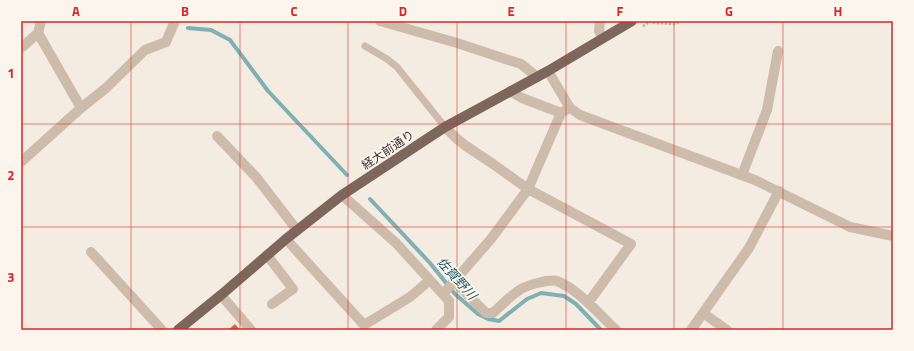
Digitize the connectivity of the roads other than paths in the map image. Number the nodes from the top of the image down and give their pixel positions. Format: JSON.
{"nodes":[{"id":1,"x":41,"y":21,"type":"edge"},
{"id":2,"x":175,"y":21,"type":"edge"},
{"id":3,"x":380,"y":21,"type":"edge"},
{"id":4,"x":600,"y":21,"type":"edge"},
{"id":5,"x":632,"y":21,"type":"edge"},
{"id":6,"x":38,"y":33,"type":"junction"},
{"id":7,"x":603,"y":38,"type":"junction"},
{"id":8,"x":365,"y":46,"type":"dead end"},
{"id":9,"x":21,"y":48,"type":"edge"},
{"id":10,"x":778,"y":51,"type":"dead end"},
{"id":11,"x":548,"y":71,"type":"junction"},
{"id":12,"x":537,"y":77,"type":"junction"},
{"id":13,"x":510,"y":91,"type":"junction"},
{"id":14,"x":81,"y":108,"type":"junction"},
{"id":15,"x":565,"y":111,"type":"junction"},
{"id":16,"x":446,"y":127,"type":"junction"},
{"id":17,"x":217,"y":136,"type":"dead end"},
{"id":18,"x":21,"y":162,"type":"edge"},
{"id":19,"x":742,"y":175,"type":"junction"},
{"id":20,"x":528,"y":189,"type":"junction"},
{"id":21,"x":779,"y":191,"type":"junction"},
{"id":22,"x":342,"y":196,"type":"junction"},
{"id":23,"x":297,"y":230,"type":"junction"},
{"id":24,"x":893,"y":236,"type":"edge"},
{"id":25,"x":286,"y":239,"type":"junction"},
{"id":26,"x":91,"y":252,"type":"dead end"},
{"id":27,"x":268,"y":255,"type":"junction"},
{"id":28,"x":430,"y":280,"type":"junction"},
{"id":29,"x":448,"y":288,"type":"junction"},
{"id":30,"x":221,"y":295,"type":"junction"},
{"id":31,"x":588,"y":303,"type":"junction"},
{"id":32,"x":272,"y":304,"type":"dead end"},
{"id":33,"x":703,"y":313,"type":"junction"},
{"id":34,"x":162,"y":330,"type":"edge"},
{"id":35,"x":178,"y":330,"type":"edge"},
{"id":36,"x":251,"y":330,"type":"edge"},
{"id":37,"x":436,"y":330,"type":"edge"},
{"id":38,"x":616,"y":330,"type":"edge"},
{"id":39,"x":691,"y":330,"type":"edge"},
{"id":40,"x":726,"y":330,"type":"edge"}],
"edges":[{"from":1,"to":6,"type":"street"},
{"from":2,"to":14,"type":"street"},
{"from":3,"to":12,"type":"street"},
{"from":4,"to":7,"type":"street"},
{"from":5,"to":7,"type":"main road","name":"経大前通り"},
{"from":6,"to":9,"type":"street"},
{"from":6,"to":14,"type":"street"},
{"from":7,"to":11,"type":"main road","name":"経大前通り"},
{"from":8,"to":16,"type":"lane"},
{"from":10,"to":19,"type":"street"},
{"from":11,"to":12,"type":"main road","name":"経大前通り"},
{"from":11,"to":15,"type":"street"},
{"from":12,"to":13,"type":"main road","name":"経大前通り"},
{"from":13,"to":15,"type":"street"},
{"from":13,"to":16,"type":"main road","name":"経大前通り"},
{"from":14,"to":18,"type":"street"},
{"from":15,"to":19,"type":"street"},
{"from":15,"to":20,"type":"street"},
{"from":16,"to":20,"type":"street"},
{"from":16,"to":22,"type":"main road","name":"経大前通り"},
{"from":17,"to":23,"type":"street"},
{"from":19,"to":21,"type":"street"},
{"from":20,"to":29,"type":"street"},
{"from":20,"to":31,"type":"street"},
{"from":21,"to":24,"type":"street"},
{"from":21,"to":33,"type":"street"},
{"from":22,"to":23,"type":"main road","name":"経大前通り"},
{"from":22,"to":28,"type":"street"},
{"from":23,"to":25,"type":"main road","name":"経大前通り"},
{"from":25,"to":27,"type":"main road","name":"経大前通り"},
{"from":25,"to":28,"type":"street"},
{"from":26,"to":34,"type":"street"},
{"from":27,"to":30,"type":"main road","name":"経大前通り"},
{"from":27,"to":32,"type":"street"},
{"from":28,"to":29,"type":"street"},
{"from":29,"to":31,"type":"street"},
{"from":29,"to":37,"type":"street"},
{"from":30,"to":35,"type":"main road","name":"経大前通り"},
{"from":30,"to":36,"type":"street"},
{"from":31,"to":38,"type":"street"},
{"from":33,"to":39,"type":"street"},
{"from":33,"to":40,"type":"street"}]}
